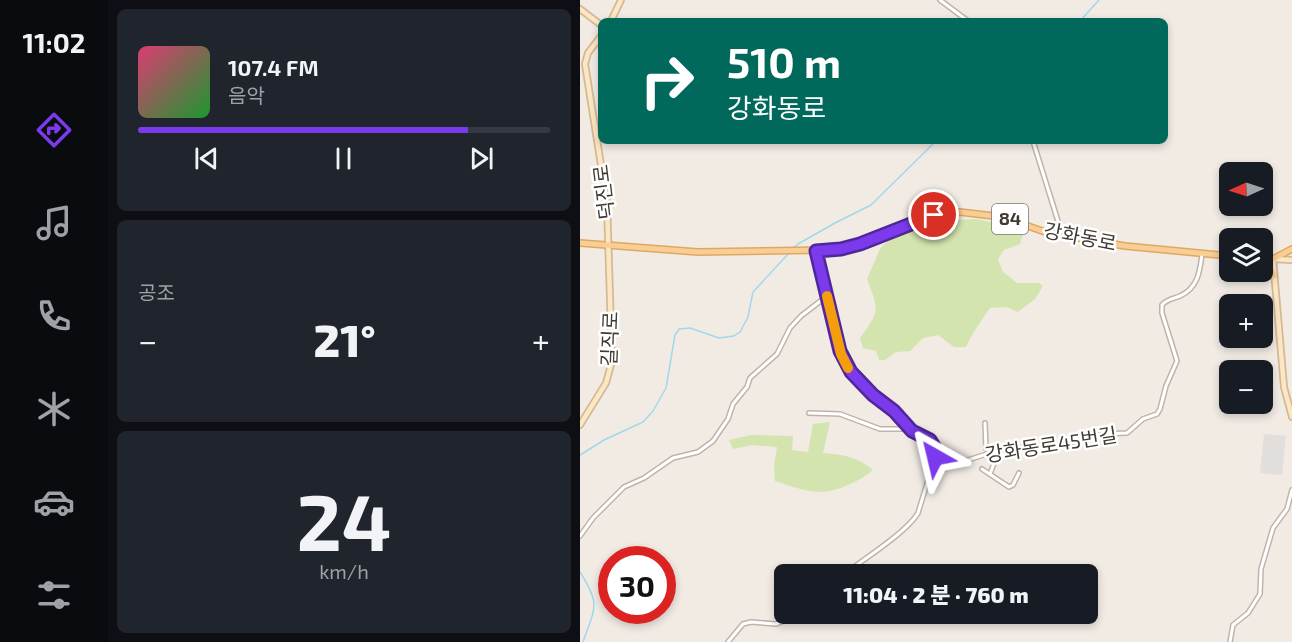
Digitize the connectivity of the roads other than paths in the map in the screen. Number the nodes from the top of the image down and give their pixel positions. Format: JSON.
{"nodes":[{"id":1,"x":621,"y":0,"type":"edge"},
{"id":2,"x":940,"y":0,"type":"edge"},
{"id":3,"x":580,"y":9,"type":"edge"},
{"id":4,"x":612,"y":18,"type":"edge"},
{"id":5,"x":964,"y":18,"type":"edge"},
{"id":6,"x":598,"y":24,"type":"edge"},
{"id":7,"x":598,"y":40,"type":"edge"},
{"id":8,"x":598,"y":143,"type":"edge"},
{"id":9,"x":598,"y":144,"type":"edge"},
{"id":10,"x":1034,"y":144,"type":"edge"},
{"id":11,"x":1063,"y":236,"type":"junction"},
{"id":12,"x":580,"y":243,"type":"edge"},
{"id":13,"x":609,"y":246,"type":"junction"},
{"id":14,"x":1291,"y":249,"type":"edge"},
{"id":15,"x":816,"y":251,"type":"junction"},
{"id":16,"x":1202,"y":254,"type":"junction"},
{"id":17,"x":1219,"y":255,"type":"edge"},
{"id":18,"x":1273,"y":255,"type":"edge"},
{"id":19,"x":1273,"y":259,"type":"junction"},
{"id":20,"x":1291,"y":260,"type":"edge"},
{"id":21,"x":1274,"y":276,"type":"joint"},
{"id":22,"x":827,"y":296,"type":"junction"},
{"id":23,"x":1284,"y":387,"type":"junction"},
{"id":24,"x":1291,"y":387,"type":"edge"},
{"id":25,"x":810,"y":413,"type":"dead end"},
{"id":26,"x":1291,"y":417,"type":"edge"},
{"id":27,"x":985,"y":423,"type":"dead end"},
{"id":28,"x":580,"y":424,"type":"edge"},
{"id":29,"x":910,"y":429,"type":"junction"},
{"id":30,"x":994,"y":451,"type":"junction"},
{"id":31,"x":988,"y":453,"type":"junction"},
{"id":32,"x":936,"y":454,"type":"junction"},
{"id":33,"x":982,"y":469,"type":"dead end"},
{"id":34,"x":1019,"y":473,"type":"dead end"},
{"id":35,"x":990,"y":474,"type":"junction"},
{"id":36,"x":1291,"y":490,"type":"edge"},
{"id":37,"x":580,"y":536,"type":"edge"},
{"id":38,"x":857,"y":564,"type":"edge"},
{"id":39,"x":774,"y":624,"type":"edge"},
{"id":40,"x":728,"y":642,"type":"edge"},
{"id":41,"x":1230,"y":642,"type":"edge"}],
"edges":[{"from":1,"to":4,"type":"street"},
{"from":2,"to":5,"type":"street"},
{"from":3,"to":6,"type":"street"},
{"from":7,"to":8,"type":"street","name":"덕진로"},
{"from":9,"to":13,"type":"street","name":"덕진로"},
{"from":10,"to":11,"type":"street"},
{"from":11,"to":15,"type":"main road","name":"강화동로","number":"84"},
{"from":11,"to":16,"type":"main road","name":"강화동로","number":"84"},
{"from":12,"to":13,"type":"main road","number":"84"},
{"from":13,"to":15,"type":"main road","name":"강화동로","number":"84"},
{"from":13,"to":28,"type":"street","name":"길직로"},
{"from":14,"to":18,"type":"main road"},
{"from":14,"to":19,"type":"main road"},
{"from":15,"to":22,"type":"street"},
{"from":16,"to":17,"type":"main road","name":"강화동로","number":"84"},
{"from":16,"to":30,"type":"street","name":"강화동로45번길"},
{"from":19,"to":20,"type":"street"},
{"from":19,"to":21,"type":"street"},
{"from":21,"to":23,"type":"street"},
{"from":22,"to":29,"type":"street"},
{"from":22,"to":37,"type":"street"},
{"from":23,"to":24,"type":"street"},
{"from":23,"to":26,"type":"street"},
{"from":25,"to":29,"type":"street"},
{"from":27,"to":30,"type":"street"},
{"from":29,"to":32,"type":"street"},
{"from":30,"to":31,"type":"street","name":"강화동로45번길"},
{"from":31,"to":32,"type":"street","name":"강화동로45번길"},
{"from":31,"to":35,"type":"street"},
{"from":32,"to":38,"type":"street"},
{"from":33,"to":35,"type":"street"},
{"from":34,"to":35,"type":"street"},
{"from":36,"to":41,"type":"street"},
{"from":39,"to":40,"type":"street"}]}
